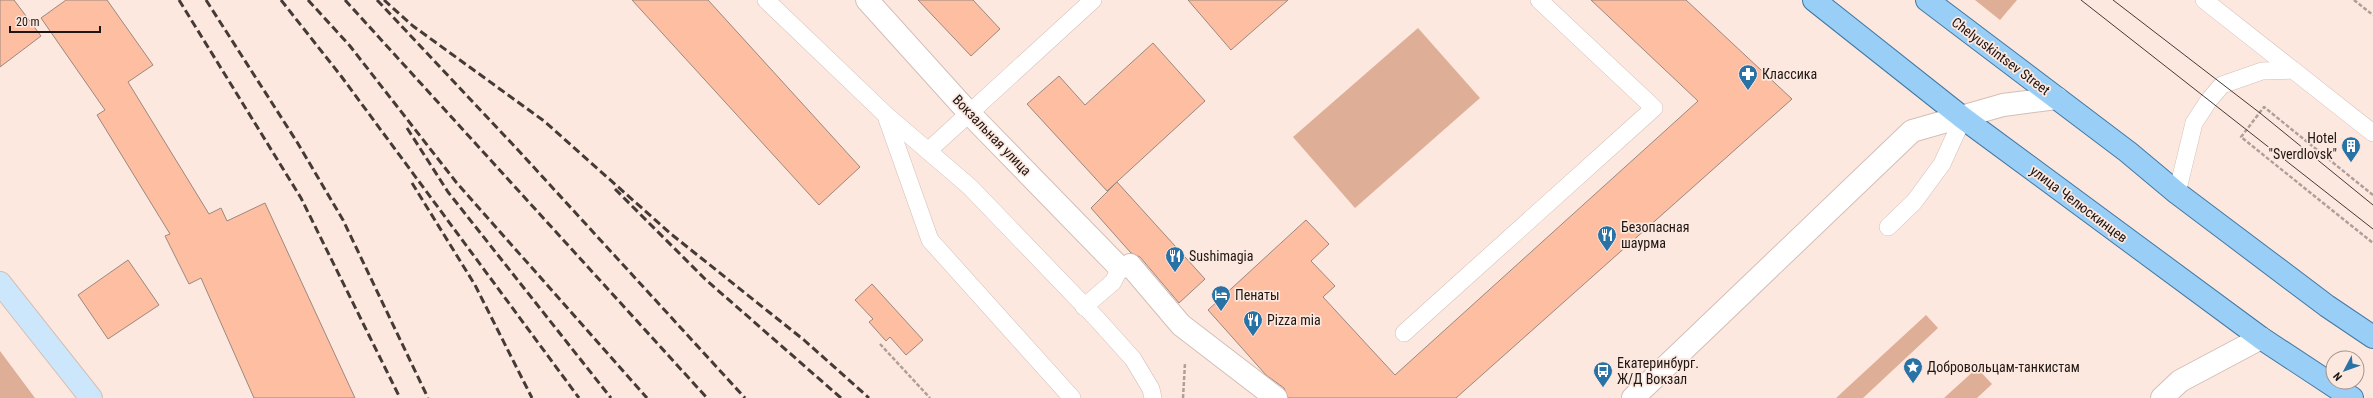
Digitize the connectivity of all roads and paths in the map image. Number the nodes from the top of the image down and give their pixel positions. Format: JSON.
{"nodes":[{"id":1,"x":766,"y":0,"type":"edge"},
{"id":2,"x":867,"y":0,"type":"edge"},
{"id":3,"x":1093,"y":0,"type":"edge"},
{"id":4,"x":1539,"y":0,"type":"edge"},
{"id":5,"x":1814,"y":0,"type":"edge"},
{"id":6,"x":1927,"y":0,"type":"edge"},
{"id":7,"x":2204,"y":0,"type":"edge"},
{"id":8,"x":2354,"y":0,"type":"edge"},
{"id":9,"x":2373,"y":16,"type":"edge"},
{"id":10,"x":2293,"y":70,"type":"junction"},
{"id":11,"x":2057,"y":98,"type":"junction"},
{"id":12,"x":969,"y":113,"type":"junction"},
{"id":13,"x":885,"y":114,"type":"junction"},
{"id":14,"x":1963,"y":118,"type":"junction"},
{"id":15,"x":2373,"y":133,"type":"edge"},
{"id":16,"x":928,"y":151,"type":"junction"},
{"id":17,"x":2177,"y":193,"type":"junction"},
{"id":18,"x":2373,"y":195,"type":"edge"},
{"id":19,"x":1888,"y":227,"type":"dead end"},
{"id":20,"x":2373,"y":243,"type":"edge"},
{"id":21,"x":1125,"y":267,"type":"junction"},
{"id":22,"x":0,"y":283,"type":"edge"},
{"id":23,"x":1084,"y":307,"type":"junction"},
{"id":24,"x":1404,"y":333,"type":"dead end"},
{"id":25,"x":2373,"y":337,"type":"edge"},
{"id":26,"x":2261,"y":338,"type":"junction"},
{"id":27,"x":880,"y":344,"type":"dead end"},
{"id":28,"x":91,"y":398,"type":"edge"},
{"id":29,"x":930,"y":398,"type":"edge"},
{"id":30,"x":1072,"y":398,"type":"edge"},
{"id":31,"x":1153,"y":398,"type":"edge"},
{"id":32,"x":1276,"y":398,"type":"edge"},
{"id":33,"x":1633,"y":398,"type":"edge"},
{"id":34,"x":2162,"y":398,"type":"edge"},
{"id":35,"x":2352,"y":398,"type":"edge"}],
"edges":[{"from":1,"to":13,"type":"lane"},
{"from":2,"to":12,"type":"street","name":"Вокзальная улица"},
{"from":3,"to":12,"type":"lane"},
{"from":4,"to":24,"type":"lane"},
{"from":5,"to":14,"type":"main road","name":"улица Челюскинцев"},
{"from":6,"to":11,"type":"main road","name":"Chelyuskintsev Street"},
{"from":7,"to":10,"type":"lane"},
{"from":8,"to":9,"type":"path"},
{"from":10,"to":15,"type":"lane"},
{"from":10,"to":17,"type":"lane"},
{"from":11,"to":14,"type":"street"},
{"from":11,"to":17,"type":"main road"},
{"from":12,"to":16,"type":"lane"},
{"from":12,"to":21,"type":"street","name":"Вокзальная улица"},
{"from":13,"to":16,"type":"lane"},
{"from":13,"to":30,"type":"lane"},
{"from":14,"to":19,"type":"lane"},
{"from":14,"to":26,"type":"main road","name":"улица Челюскинцев"},
{"from":14,"to":33,"type":"street"},
{"from":16,"to":23,"type":"lane"},
{"from":17,"to":25,"type":"main road"},
{"from":18,"to":20,"type":"path"},
{"from":21,"to":23,"type":"lane"},
{"from":21,"to":32,"type":"street","name":"Вокзальная улица"},
{"from":22,"to":28,"type":"main road"},
{"from":23,"to":31,"type":"lane"},
{"from":26,"to":34,"type":"street"},
{"from":26,"to":35,"type":"main road","name":"улица Челюскинцев"},
{"from":27,"to":29,"type":"path"}]}
